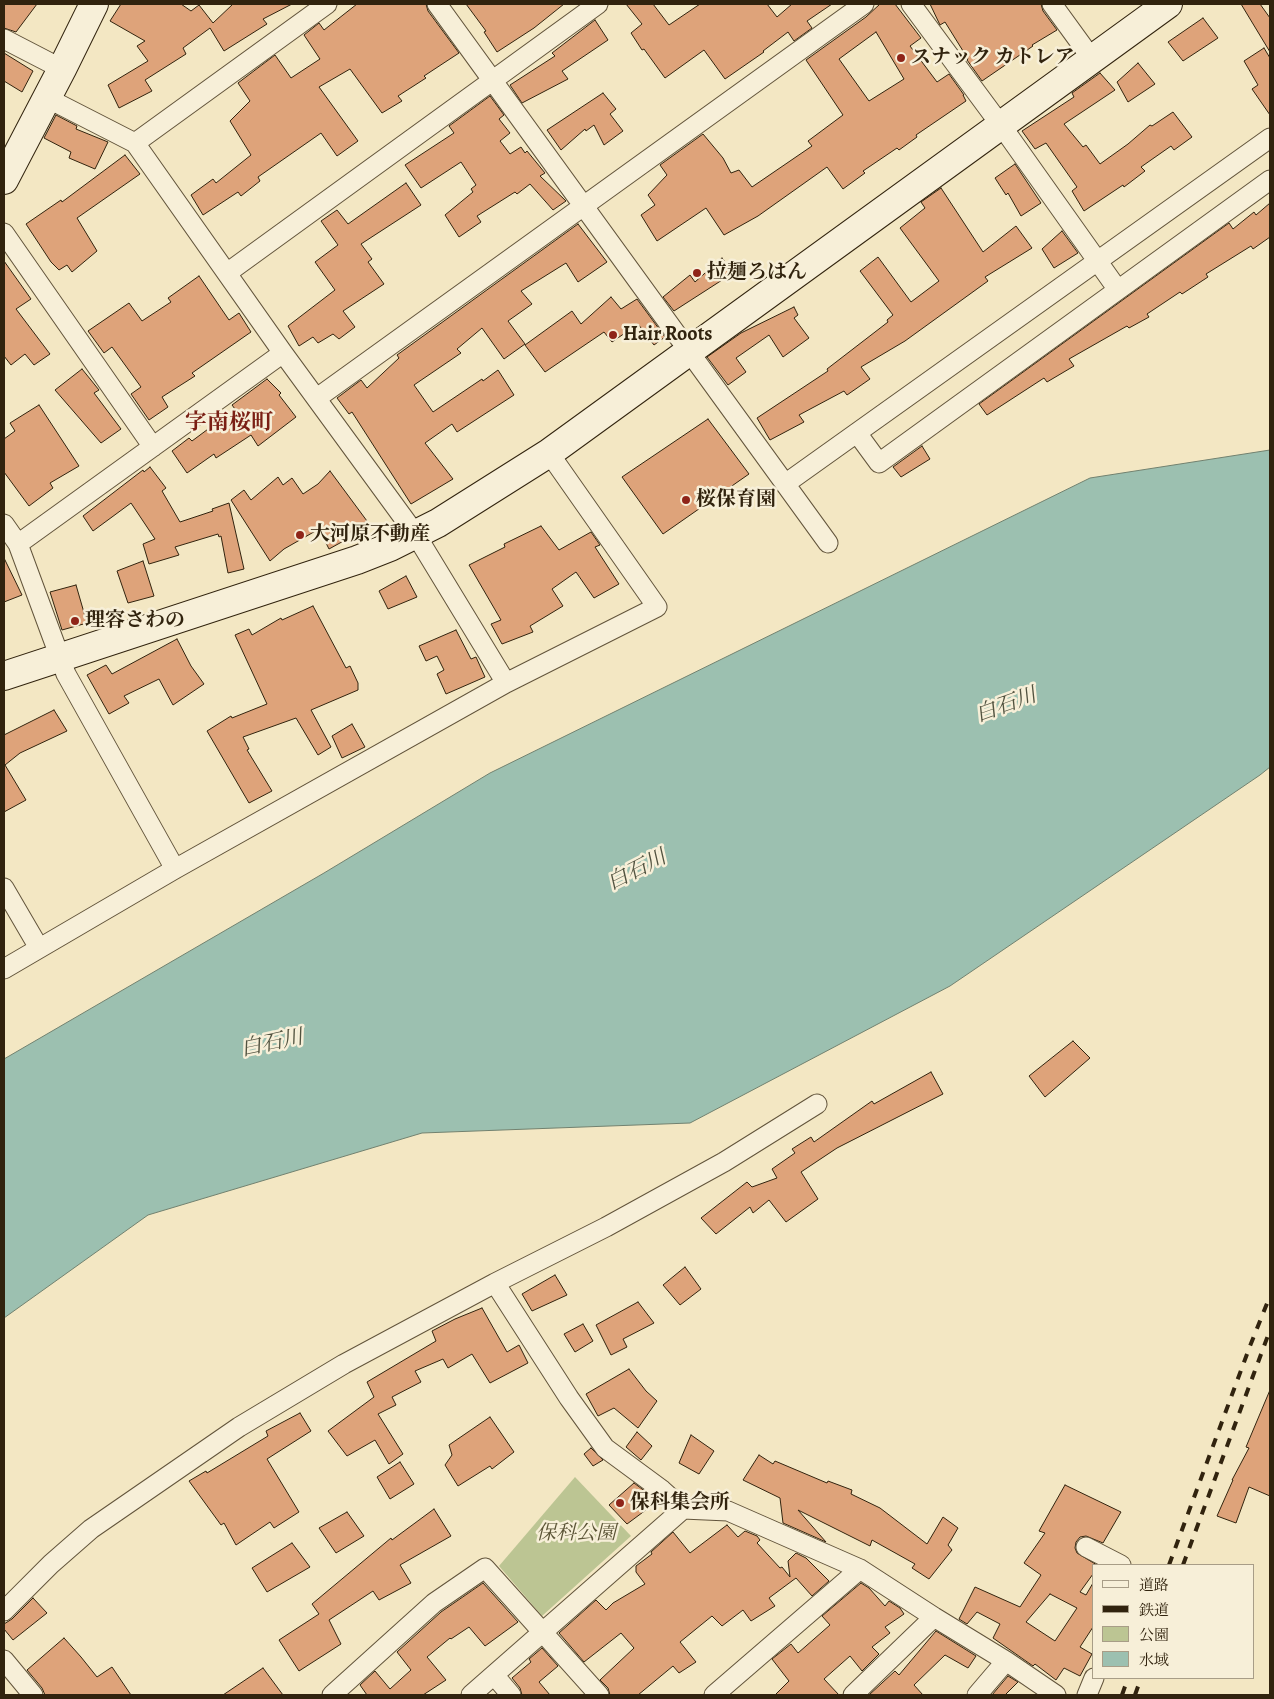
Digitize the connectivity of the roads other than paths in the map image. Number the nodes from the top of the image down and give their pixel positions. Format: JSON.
{"nodes":[{"id":1,"x":94,"y":4,"type":"edge"},
{"id":2,"x":327,"y":4,"type":"edge"},
{"id":3,"x":437,"y":4,"type":"edge"},
{"id":4,"x":598,"y":4,"type":"edge"},
{"id":5,"x":864,"y":4,"type":"edge"},
{"id":6,"x":911,"y":4,"type":"edge"},
{"id":7,"x":1052,"y":4,"type":"edge"},
{"id":8,"x":1168,"y":4,"type":"edge"},
{"id":9,"x":4,"y":39,"type":"edge"},
{"id":10,"x":1092,"y":58,"type":"junction"},
{"id":11,"x":62,"y":69,"type":"junction"},
{"id":12,"x":492,"y":80,"type":"junction"},
{"id":13,"x":47,"y":98,"type":"junction"},
{"id":14,"x":1001,"y":126,"type":"junction"},
{"id":15,"x":1270,"y":138,"type":"edge"},
{"id":16,"x":135,"y":143,"type":"junction"},
{"id":17,"x":4,"y":180,"type":"edge"},
{"id":18,"x":1270,"y":180,"type":"edge"},
{"id":19,"x":584,"y":206,"type":"junction"},
{"id":20,"x":4,"y":233,"type":"edge"},
{"id":21,"x":1097,"y":261,"type":"junction"},
{"id":22,"x":227,"y":273,"type":"junction"},
{"id":23,"x":1118,"y":290,"type":"junction"},
{"id":24,"x":689,"y":351,"type":"junction"},
{"id":25,"x":283,"y":353,"type":"junction"},
{"id":26,"x":317,"y":398,"type":"junction"},
{"id":27,"x":857,"y":433,"type":"junction"},
{"id":28,"x":153,"y":447,"type":"junction"},
{"id":29,"x":549,"y":453,"type":"junction"},
{"id":30,"x":786,"y":484,"type":"junction"},
{"id":31,"x":4,"y":524,"type":"edge"},
{"id":32,"x":416,"y":534,"type":"junction"},
{"id":33,"x":828,"y":543,"type":"dead end"},
{"id":34,"x":18,"y":544,"type":"junction"},
{"id":35,"x":60,"y":658,"type":"junction"},
{"id":36,"x":4,"y":676,"type":"edge"},
{"id":37,"x":506,"y":683,"type":"junction"},
{"id":38,"x":174,"y":869,"type":"junction"},
{"id":39,"x":4,"y":888,"type":"edge"},
{"id":40,"x":39,"y":948,"type":"junction"},
{"id":41,"x":4,"y":968,"type":"edge"},
{"id":42,"x":817,"y":1104,"type":"dead end"},
{"id":43,"x":495,"y":1283,"type":"junction"},
{"id":44,"x":683,"y":1510,"type":"junction"},
{"id":45,"x":1086,"y":1547,"type":"dead end"},
{"id":46,"x":1119,"y":1564,"type":"edge"},
{"id":47,"x":860,"y":1569,"type":"junction"},
{"id":48,"x":4,"y":1611,"type":"edge"},
{"id":49,"x":934,"y":1617,"type":"junction"},
{"id":50,"x":543,"y":1632,"type":"junction"},
{"id":51,"x":4,"y":1660,"type":"edge"},
{"id":52,"x":1006,"y":1661,"type":"junction"},
{"id":53,"x":494,"y":1675,"type":"junction"},
{"id":54,"x":1094,"y":1679,"type":"edge"},
{"id":55,"x":33,"y":1695,"type":"edge"},
{"id":56,"x":332,"y":1695,"type":"edge"},
{"id":57,"x":471,"y":1695,"type":"edge"},
{"id":58,"x":511,"y":1695,"type":"edge"},
{"id":59,"x":599,"y":1695,"type":"edge"},
{"id":60,"x":714,"y":1695,"type":"edge"},
{"id":61,"x":853,"y":1695,"type":"edge"},
{"id":62,"x":977,"y":1695,"type":"edge"},
{"id":63,"x":1056,"y":1695,"type":"edge"},
{"id":64,"x":1086,"y":1695,"type":"edge"}],
"edges":[{"from":1,"to":11,"type":"street"},
{"from":2,"to":16,"type":"street"},
{"from":3,"to":12,"type":"street"},
{"from":4,"to":12,"type":"street"},
{"from":5,"to":19,"type":"street"},
{"from":6,"to":14,"type":"street"},
{"from":7,"to":10,"type":"street"},
{"from":8,"to":10,"type":"street"},
{"from":9,"to":11,"type":"street"},
{"from":10,"to":14,"type":"street"},
{"from":11,"to":13,"type":"street"},
{"from":12,"to":19,"type":"street"},
{"from":12,"to":22,"type":"street"},
{"from":13,"to":16,"type":"street"},
{"from":13,"to":17,"type":"street"},
{"from":14,"to":21,"type":"street"},
{"from":14,"to":24,"type":"street"},
{"from":15,"to":21,"type":"street"},
{"from":16,"to":22,"type":"street"},
{"from":18,"to":23,"type":"street"},
{"from":19,"to":24,"type":"street"},
{"from":19,"to":26,"type":"street"},
{"from":20,"to":28,"type":"street"},
{"from":21,"to":23,"type":"street"},
{"from":21,"to":27,"type":"street"},
{"from":22,"to":25,"type":"street"},
{"from":23,"to":27,"type":"street"},
{"from":24,"to":29,"type":"street"},
{"from":24,"to":30,"type":"street"},
{"from":25,"to":26,"type":"street"},
{"from":25,"to":28,"type":"street"},
{"from":26,"to":32,"type":"street"},
{"from":27,"to":30,"type":"street"},
{"from":28,"to":34,"type":"street"},
{"from":29,"to":32,"type":"street"},
{"from":29,"to":37,"type":"street"},
{"from":30,"to":33,"type":"street"},
{"from":31,"to":34,"type":"street"},
{"from":32,"to":35,"type":"street"},
{"from":32,"to":37,"type":"street"},
{"from":34,"to":35,"type":"street"},
{"from":35,"to":36,"type":"street"},
{"from":35,"to":38,"type":"street"},
{"from":37,"to":38,"type":"street"},
{"from":38,"to":40,"type":"street"},
{"from":39,"to":40,"type":"street"},
{"from":40,"to":41,"type":"street"},
{"from":42,"to":43,"type":"street"},
{"from":43,"to":44,"type":"street"},
{"from":43,"to":48,"type":"street"},
{"from":44,"to":47,"type":"street"},
{"from":44,"to":50,"type":"street"},
{"from":45,"to":46,"type":"street"},
{"from":47,"to":49,"type":"street"},
{"from":47,"to":60,"type":"street"},
{"from":49,"to":52,"type":"street"},
{"from":49,"to":61,"type":"street"},
{"from":50,"to":53,"type":"street"},
{"from":50,"to":56,"type":"street"},
{"from":50,"to":59,"type":"street"},
{"from":51,"to":55,"type":"street"},
{"from":52,"to":62,"type":"street"},
{"from":52,"to":63,"type":"street"},
{"from":53,"to":57,"type":"street"},
{"from":53,"to":58,"type":"street"},
{"from":54,"to":64,"type":"street"}]}
